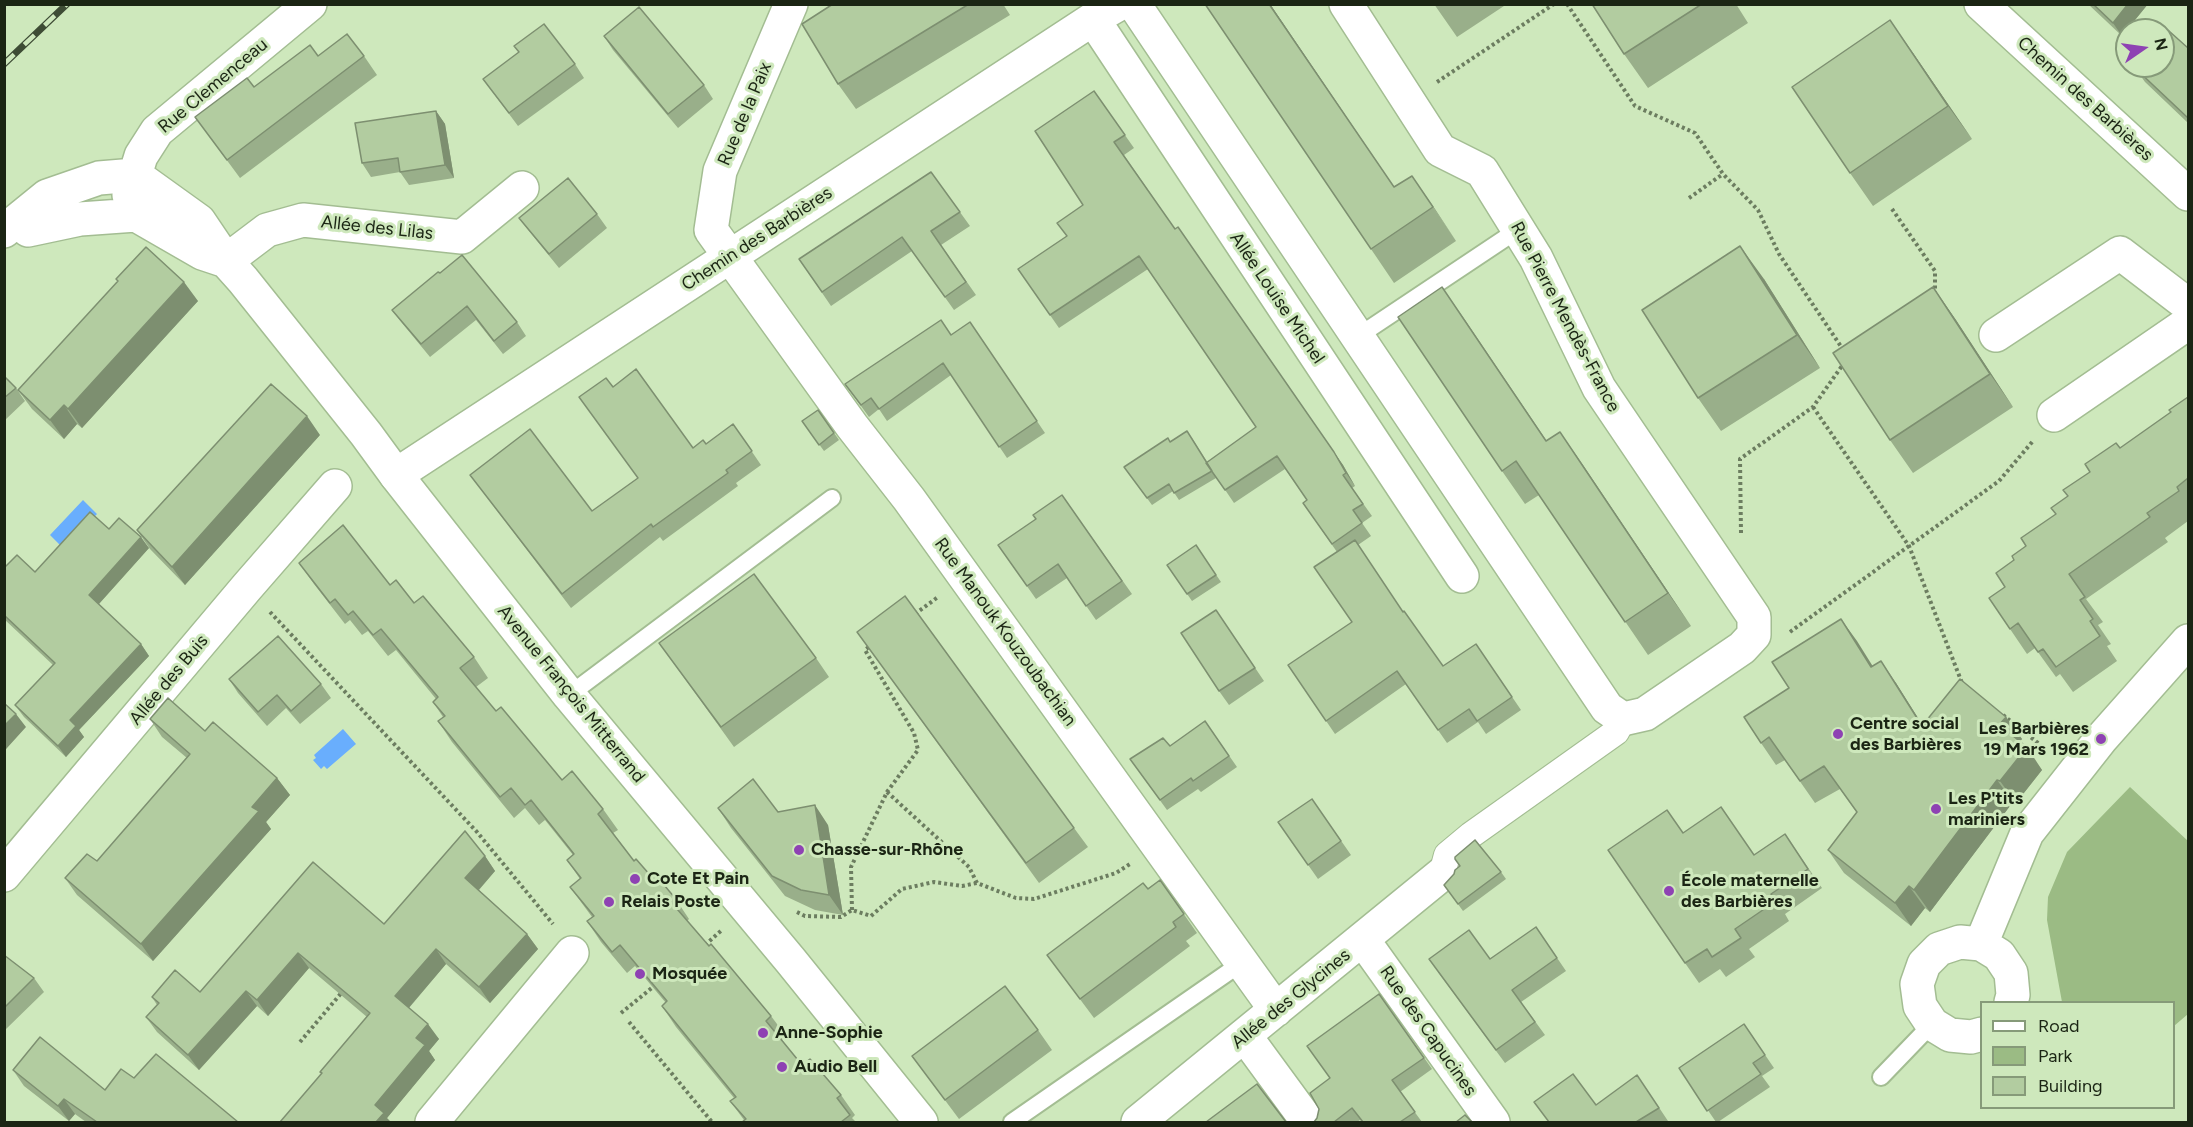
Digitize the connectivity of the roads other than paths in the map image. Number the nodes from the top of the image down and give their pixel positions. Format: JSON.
{"nodes":[{"id":1,"x":310,"y":4,"type":"edge"},
{"id":2,"x":791,"y":4,"type":"edge"},
{"id":3,"x":1134,"y":4,"type":"edge"},
{"id":4,"x":1346,"y":4,"type":"edge"},
{"id":5,"x":1981,"y":4,"type":"edge"},
{"id":6,"x":1106,"y":12,"type":"edge"},
{"id":7,"x":522,"y":188,"type":"dead end"},
{"id":8,"x":2188,"y":194,"type":"edge"},
{"id":9,"x":134,"y":195,"type":"junction"},
{"id":10,"x":1519,"y":229,"type":"junction"},
{"id":11,"x":12,"y":236,"type":"edge"},
{"id":12,"x":730,"y":257,"type":"junction"},
{"id":13,"x":226,"y":261,"type":"junction"},
{"id":14,"x":2188,"y":305,"type":"edge"},
{"id":15,"x":2188,"y":323,"type":"edge"},
{"id":16,"x":1996,"y":334,"type":"dead end"},
{"id":17,"x":1358,"y":337,"type":"junction"},
{"id":18,"x":2054,"y":415,"type":"road end"},
{"id":19,"x":396,"y":476,"type":"junction"},
{"id":20,"x":335,"y":486,"type":"dead end"},
{"id":21,"x":832,"y":498,"type":"dead end"},
{"id":22,"x":1462,"y":576,"type":"dead end"},
{"id":23,"x":2188,"y":641,"type":"edge"},
{"id":24,"x":569,"y":695,"type":"junction"},
{"id":25,"x":1623,"y":719,"type":"junction"},
{"id":26,"x":1442,"y":874,"type":"joint"},
{"id":27,"x":4,"y":875,"type":"edge"},
{"id":28,"x":1363,"y":940,"type":"junction"},
{"id":29,"x":1981,"y":944,"type":"junction"},
{"id":30,"x":573,"y":953,"type":"road end"},
{"id":31,"x":1243,"y":962,"type":"junction"},
{"id":32,"x":2011,"y":1001,"type":"edge"},
{"id":33,"x":1276,"y":1010,"type":"junction"},
{"id":34,"x":1932,"y":1024,"type":"junction"},
{"id":35,"x":1980,"y":1035,"type":"edge"},
{"id":36,"x":1245,"y":1036,"type":"junction"},
{"id":37,"x":1881,"y":1077,"type":"dead end"},
{"id":38,"x":432,"y":1122,"type":"edge"},
{"id":39,"x":921,"y":1122,"type":"edge"},
{"id":40,"x":1012,"y":1122,"type":"edge"},
{"id":41,"x":1138,"y":1122,"type":"edge"},
{"id":42,"x":1308,"y":1122,"type":"edge"},
{"id":43,"x":1493,"y":1122,"type":"edge"}],
"edges":[{"from":1,"to":9,"type":"street","name":"Rue Clemenceau"},
{"from":2,"to":12,"type":"street","name":"Rue de la Paix"},
{"from":3,"to":17,"type":"street"},
{"from":4,"to":10,"type":"street","name":"Rue Pierre Mendès-France"},
{"from":5,"to":8,"type":"street","name":"Chemin des Barbières"},
{"from":6,"to":12,"type":"street","name":"Chemin des Barbières"},
{"from":6,"to":22,"type":"street","name":"Allée Louise Michel"},
{"from":7,"to":13,"type":"street","name":"Allée des Lilas"},
{"from":9,"to":11,"type":"street"},
{"from":9,"to":13,"type":"street","name":"Avenue François Mitterrand"},
{"from":10,"to":17,"type":"lane"},
{"from":10,"to":25,"type":"street","name":"Rue Pierre Mendès-France"},
{"from":12,"to":19,"type":"street","name":"Chemin des Barbières"},
{"from":12,"to":31,"type":"street","name":"Rue Manouk Kouzoubachian"},
{"from":13,"to":19,"type":"street","name":"Avenue François Mitterrand"},
{"from":14,"to":16,"type":"street"},
{"from":15,"to":18,"type":"street"},
{"from":17,"to":25,"type":"street"},
{"from":19,"to":24,"type":"street","name":"Avenue François Mitterrand"},
{"from":20,"to":27,"type":"street","name":"Allée des Buis"},
{"from":21,"to":24,"type":"lane"},
{"from":23,"to":29,"type":"street"},
{"from":24,"to":39,"type":"street","name":"Avenue François Mitterrand"},
{"from":25,"to":26,"type":"street"},
{"from":26,"to":28,"type":"street","name":"Allée des Glycines"},
{"from":28,"to":33,"type":"street","name":"Allée des Glycines"},
{"from":28,"to":43,"type":"street","name":"Rue des Capucines"},
{"from":29,"to":32,"type":"street"},
{"from":29,"to":34,"type":"street"},
{"from":30,"to":38,"type":"street"},
{"from":31,"to":33,"type":"street","name":"Rue Manouk Kouzoubachian"},
{"from":31,"to":40,"type":"lane"},
{"from":33,"to":36,"type":"street","name":"Allée des Glycines"},
{"from":34,"to":35,"type":"street"},
{"from":34,"to":37,"type":"lane"},
{"from":36,"to":41,"type":"street","name":"Allée des Glycines"},
{"from":36,"to":42,"type":"street"}]}
